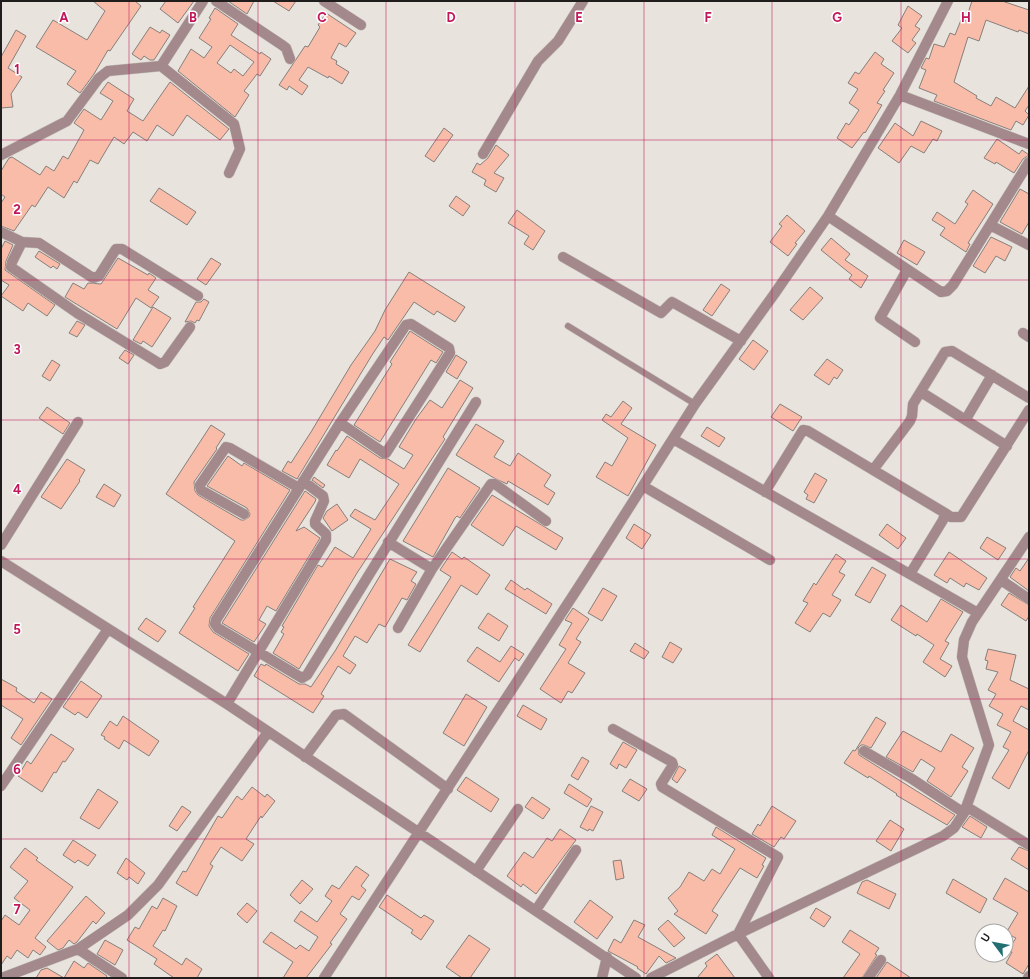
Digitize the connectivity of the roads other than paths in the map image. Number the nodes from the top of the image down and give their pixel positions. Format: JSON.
{"nodes":[{"id":1,"x":203,"y":1,"type":"edge"},
{"id":2,"x":216,"y":1,"type":"edge"},
{"id":3,"x":324,"y":1,"type":"edge"},
{"id":4,"x":583,"y":1,"type":"edge"},
{"id":5,"x":948,"y":1,"type":"edge"},
{"id":6,"x":361,"y":25,"type":"dead end"},
{"id":7,"x":290,"y":59,"type":"dead end"},
{"id":8,"x":161,"y":66,"type":"junction"},
{"id":9,"x":900,"y":95,"type":"junction"},
{"id":10,"x":1029,"y":144,"type":"edge"},
{"id":11,"x":483,"y":154,"type":"dead end"},
{"id":12,"x":1,"y":155,"type":"edge"},
{"id":13,"x":1029,"y":162,"type":"edge"},
{"id":14,"x":229,"y":173,"type":"dead end"},
{"id":15,"x":828,"y":216,"type":"junction"},
{"id":16,"x":990,"y":225,"type":"junction"},
{"id":17,"x":1,"y":232,"type":"edge"},
{"id":18,"x":22,"y":242,"type":"junction"},
{"id":19,"x":1029,"y":245,"type":"edge"},
{"id":20,"x":563,"y":257,"type":"dead end"},
{"id":21,"x":907,"y":270,"type":"junction"},
{"id":22,"x":198,"y":296,"type":"dead end"},
{"id":23,"x":568,"y":326,"type":"dead end"},
{"id":24,"x":190,"y":327,"type":"dead end"},
{"id":25,"x":741,"y":341,"type":"junction"},
{"id":26,"x":915,"y":342,"type":"dead end"},
{"id":27,"x":992,"y":375,"type":"junction"},
{"id":28,"x":921,"y":392,"type":"junction"},
{"id":29,"x":1029,"y":398,"type":"edge"},
{"id":30,"x":476,"y":402,"type":"dead end"},
{"id":31,"x":695,"y":404,"type":"junction"},
{"id":32,"x":1029,"y":410,"type":"edge"},
{"id":33,"x":966,"y":419,"type":"junction"},
{"id":34,"x":78,"y":422,"type":"dead end"},
{"id":35,"x":340,"y":423,"type":"junction"},
{"id":36,"x":673,"y":439,"type":"junction"},
{"id":37,"x":1006,"y":446,"type":"junction"},
{"id":38,"x":873,"y":470,"type":"junction"},
{"id":39,"x":301,"y":484,"type":"junction"},
{"id":40,"x":643,"y":486,"type":"junction"},
{"id":41,"x":765,"y":492,"type":"junction"},
{"id":42,"x":946,"y":513,"type":"junction"},
{"id":43,"x":244,"y":514,"type":"dead end"},
{"id":44,"x":546,"y":521,"type":"dead end"},
{"id":45,"x":1029,"y":537,"type":"edge"},
{"id":46,"x":388,"y":542,"type":"junction"},
{"id":47,"x":1,"y":545,"type":"edge"},
{"id":48,"x":770,"y":560,"type":"dead end"},
{"id":49,"x":1,"y":561,"type":"edge"},
{"id":50,"x":432,"y":569,"type":"junction"},
{"id":51,"x":910,"y":574,"type":"junction"},
{"id":52,"x":1000,"y":580,"type":"junction"},
{"id":53,"x":1029,"y":598,"type":"edge"},
{"id":54,"x":978,"y":613,"type":"junction"},
{"id":55,"x":398,"y":628,"type":"dead end"},
{"id":56,"x":108,"y":629,"type":"junction"},
{"id":57,"x":258,"y":653,"type":"junction"},
{"id":58,"x":227,"y":704,"type":"junction"},
{"id":59,"x":613,"y":729,"type":"dead end"},
{"id":60,"x":268,"y":732,"type":"junction"},
{"id":61,"x":864,"y":751,"type":"dead end"},
{"id":62,"x":305,"y":757,"type":"junction"},
{"id":63,"x":1,"y":786,"type":"edge"},
{"id":64,"x":448,"y":789,"type":"junction"},
{"id":65,"x":518,"y":809,"type":"dead end"},
{"id":66,"x":965,"y":810,"type":"junction"},
{"id":67,"x":418,"y":833,"type":"junction"},
{"id":68,"x":1029,"y":845,"type":"edge"},
{"id":69,"x":576,"y":850,"type":"dead end"},
{"id":70,"x":476,"y":871,"type":"junction"},
{"id":71,"x":536,"y":910,"type":"junction"},
{"id":72,"x":738,"y":934,"type":"junction"},
{"id":73,"x":78,"y":949,"type":"junction"},
{"id":74,"x":607,"y":957,"type":"junction"},
{"id":75,"x":881,"y":960,"type":"dead end"},
{"id":76,"x":2,"y":978,"type":"edge"},
{"id":77,"x":122,"y":978,"type":"edge"},
{"id":78,"x":324,"y":978,"type":"edge"},
{"id":79,"x":602,"y":978,"type":"edge"},
{"id":80,"x":636,"y":978,"type":"edge"},
{"id":81,"x":651,"y":978,"type":"edge"},
{"id":82,"x":769,"y":978,"type":"edge"},
{"id":83,"x":868,"y":978,"type":"edge"}],
"edges":[{"from":1,"to":8,"type":"street"},
{"from":2,"to":7,"type":"street"},
{"from":3,"to":6,"type":"street"},
{"from":4,"to":11,"type":"street"},
{"from":5,"to":9,"type":"street"},
{"from":8,"to":12,"type":"street"},
{"from":8,"to":14,"type":"street"},
{"from":9,"to":10,"type":"street"},
{"from":9,"to":15,"type":"street"},
{"from":13,"to":16,"type":"street"},
{"from":15,"to":21,"type":"street"},
{"from":15,"to":25,"type":"street"},
{"from":16,"to":19,"type":"street"},
{"from":16,"to":21,"type":"street"},
{"from":17,"to":18,"type":"street"},
{"from":18,"to":22,"type":"street"},
{"from":18,"to":24,"type":"street"},
{"from":20,"to":25,"type":"street"},
{"from":21,"to":26,"type":"street"},
{"from":23,"to":31,"type":"lane"},
{"from":25,"to":31,"type":"street"},
{"from":27,"to":28,"type":"street"},
{"from":27,"to":29,"type":"street"},
{"from":27,"to":33,"type":"street"},
{"from":28,"to":33,"type":"street"},
{"from":28,"to":38,"type":"street"},
{"from":30,"to":46,"type":"street"},
{"from":31,"to":36,"type":"street"},
{"from":32,"to":37,"type":"street"},
{"from":33,"to":37,"type":"street"},
{"from":34,"to":47,"type":"street"},
{"from":35,"to":35,"type":"street"},
{"from":35,"to":39,"type":"street"},
{"from":36,"to":40,"type":"street"},
{"from":36,"to":41,"type":"street"},
{"from":37,"to":42,"type":"street"},
{"from":38,"to":41,"type":"street"},
{"from":38,"to":42,"type":"street"},
{"from":39,"to":43,"type":"street"},
{"from":39,"to":57,"type":"street"},
{"from":39,"to":57,"type":"street"},
{"from":40,"to":48,"type":"street"},
{"from":40,"to":64,"type":"street"},
{"from":41,"to":51,"type":"street"},
{"from":42,"to":51,"type":"street"},
{"from":44,"to":50,"type":"street"},
{"from":45,"to":52,"type":"street"},
{"from":46,"to":50,"type":"street"},
{"from":46,"to":57,"type":"street"},
{"from":49,"to":56,"type":"street"},
{"from":50,"to":55,"type":"street"},
{"from":51,"to":54,"type":"street"},
{"from":52,"to":53,"type":"street"},
{"from":52,"to":54,"type":"street"},
{"from":54,"to":66,"type":"street"},
{"from":56,"to":58,"type":"street"},
{"from":56,"to":63,"type":"street"},
{"from":57,"to":58,"type":"street"},
{"from":58,"to":60,"type":"street"},
{"from":59,"to":72,"type":"street"},
{"from":60,"to":62,"type":"street"},
{"from":60,"to":73,"type":"street"},
{"from":61,"to":66,"type":"street"},
{"from":62,"to":64,"type":"street"},
{"from":62,"to":67,"type":"street"},
{"from":64,"to":67,"type":"street"},
{"from":65,"to":70,"type":"street"},
{"from":66,"to":68,"type":"street"},
{"from":66,"to":72,"type":"street"},
{"from":67,"to":70,"type":"street"},
{"from":67,"to":78,"type":"street"},
{"from":69,"to":71,"type":"street"},
{"from":70,"to":71,"type":"street"},
{"from":71,"to":74,"type":"street"},
{"from":72,"to":81,"type":"street"},
{"from":72,"to":82,"type":"street"},
{"from":73,"to":76,"type":"street"},
{"from":73,"to":77,"type":"street"},
{"from":74,"to":79,"type":"street"},
{"from":74,"to":80,"type":"street"},
{"from":75,"to":83,"type":"street"}]}
